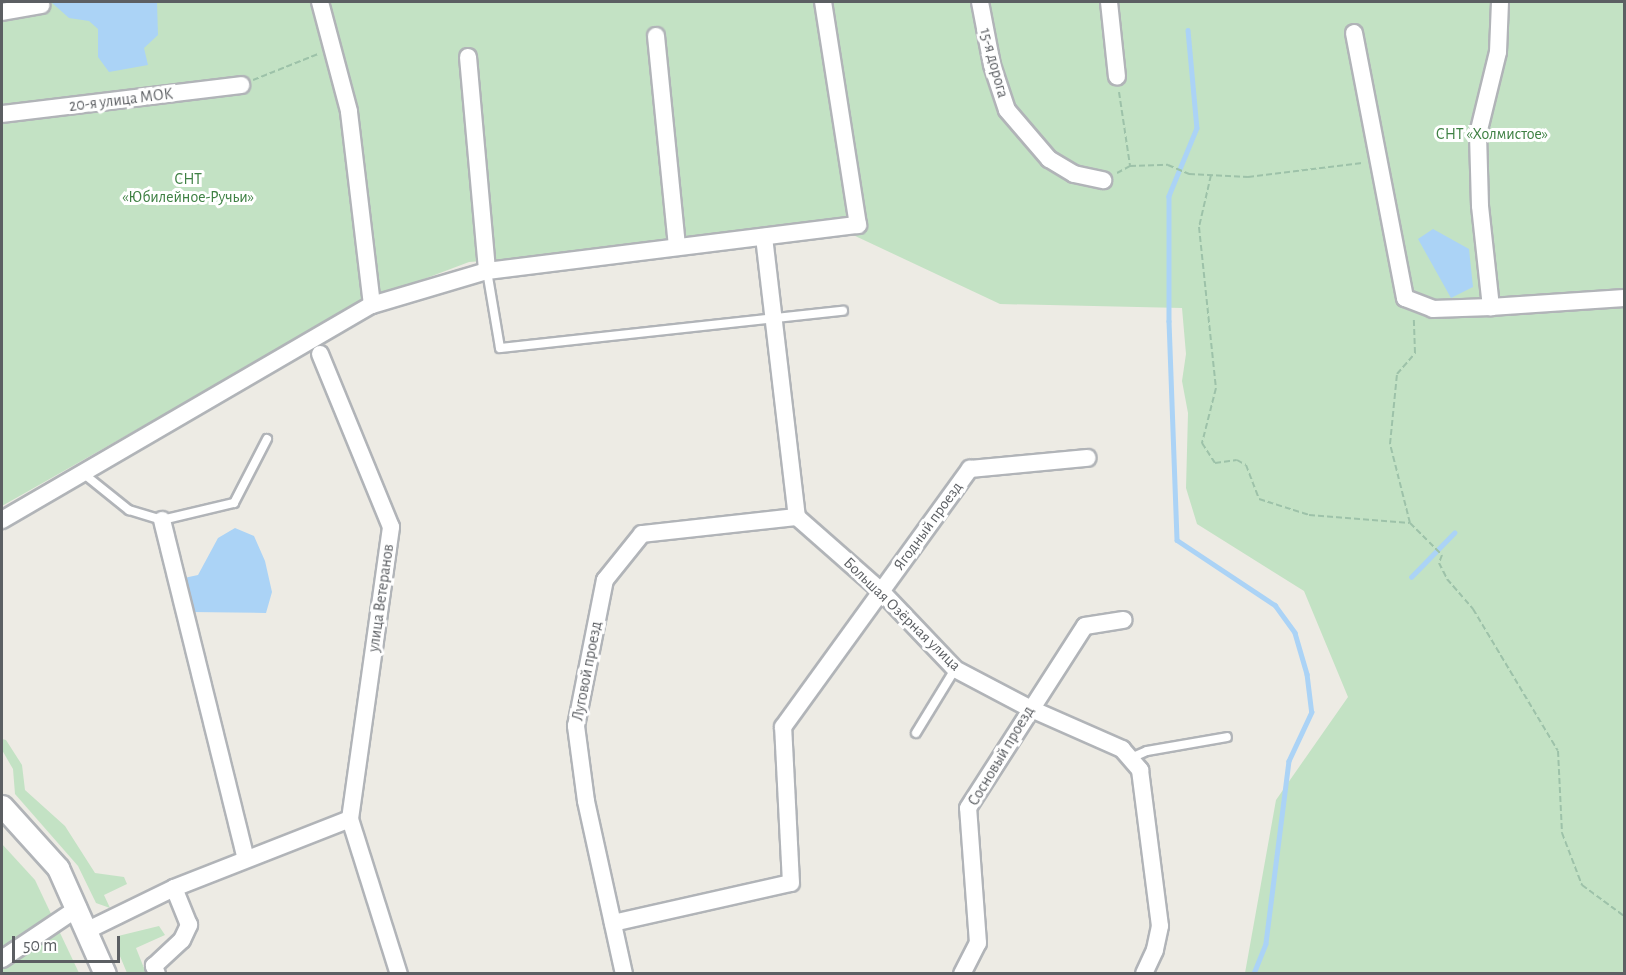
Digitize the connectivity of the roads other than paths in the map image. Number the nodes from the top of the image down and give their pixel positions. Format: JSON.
{"nodes":[{"id":1,"x":320,"y":2,"type":"edge"},
{"id":2,"x":823,"y":2,"type":"edge"},
{"id":3,"x":980,"y":2,"type":"edge"},
{"id":4,"x":1109,"y":2,"type":"edge"},
{"id":5,"x":1500,"y":2,"type":"edge"},
{"id":6,"x":41,"y":5,"type":"dead end"},
{"id":7,"x":2,"y":12,"type":"edge"},
{"id":8,"x":1354,"y":33,"type":"dead end"},
{"id":9,"x":656,"y":36,"type":"dead end"},
{"id":10,"x":468,"y":57,"type":"dead end"},
{"id":11,"x":1117,"y":77,"type":"road end"},
{"id":12,"x":242,"y":86,"type":"road end"},
{"id":13,"x":2,"y":114,"type":"edge"},
{"id":14,"x":1103,"y":180,"type":"road end"},
{"id":15,"x":764,"y":237,"type":"junction"},
{"id":16,"x":677,"y":246,"type":"junction"},
{"id":17,"x":487,"y":271,"type":"junction"},
{"id":18,"x":1624,"y":298,"type":"edge"},
{"id":19,"x":372,"y":305,"type":"junction"},
{"id":20,"x":1491,"y":307,"type":"junction"},
{"id":21,"x":843,"y":311,"type":"dead end"},
{"id":22,"x":774,"y":319,"type":"junction"},
{"id":23,"x":320,"y":354,"type":"dead end"},
{"id":24,"x":267,"y":439,"type":"dead end"},
{"id":25,"x":1087,"y":458,"type":"dead end"},
{"id":26,"x":84,"y":474,"type":"junction"},
{"id":27,"x":798,"y":517,"type":"junction"},
{"id":28,"x":2,"y":519,"type":"edge"},
{"id":29,"x":162,"y":520,"type":"junction"},
{"id":30,"x":881,"y":591,"type":"junction"},
{"id":31,"x":1124,"y":620,"type":"dead end"},
{"id":32,"x":955,"y":669,"type":"junction"},
{"id":33,"x":1029,"y":708,"type":"junction"},
{"id":34,"x":916,"y":733,"type":"dead end"},
{"id":35,"x":1227,"y":738,"type":"dead end"},
{"id":36,"x":1131,"y":758,"type":"junction"},
{"id":37,"x":2,"y":806,"type":"edge"},
{"id":38,"x":350,"y":819,"type":"junction"},
{"id":39,"x":246,"y":859,"type":"junction"},
{"id":40,"x":174,"y":888,"type":"junction"},
{"id":41,"x":78,"y":908,"type":"junction"},
{"id":42,"x":613,"y":923,"type":"junction"},
{"id":43,"x":87,"y":930,"type":"junction"},
{"id":44,"x":2,"y":959,"type":"edge"},
{"id":45,"x":105,"y":974,"type":"edge"},
{"id":46,"x":157,"y":974,"type":"edge"},
{"id":47,"x":399,"y":974,"type":"edge"},
{"id":48,"x":624,"y":974,"type":"edge"},
{"id":49,"x":962,"y":974,"type":"edge"},
{"id":50,"x":1144,"y":974,"type":"edge"}],
"edges":[{"from":1,"to":19,"type":"street"},
{"from":2,"to":15,"type":"street"},
{"from":3,"to":14,"type":"street","name":"15-я дорога"},
{"from":4,"to":11,"type":"street"},
{"from":5,"to":20,"type":"street"},
{"from":6,"to":7,"type":"street"},
{"from":8,"to":20,"type":"street"},
{"from":9,"to":16,"type":"street"},
{"from":10,"to":17,"type":"street"},
{"from":12,"to":13,"type":"street","name":"20-я улица МОК"},
{"from":15,"to":16,"type":"street"},
{"from":15,"to":22,"type":"street"},
{"from":16,"to":17,"type":"street"},
{"from":17,"to":19,"type":"street"},
{"from":17,"to":22,"type":"lane"},
{"from":18,"to":20,"type":"street"},
{"from":19,"to":26,"type":"street"},
{"from":21,"to":22,"type":"lane"},
{"from":22,"to":27,"type":"street"},
{"from":23,"to":38,"type":"street","name":"улица Ветеранов"},
{"from":24,"to":29,"type":"lane"},
{"from":25,"to":30,"type":"street","name":"Ягодный проезд"},
{"from":26,"to":28,"type":"street"},
{"from":26,"to":29,"type":"lane"},
{"from":27,"to":30,"type":"street","name":"Большая Озёрная улица"},
{"from":27,"to":42,"type":"street","name":"Луговой проезд"},
{"from":29,"to":39,"type":"street"},
{"from":30,"to":32,"type":"street","name":"Большая Озёрная улица"},
{"from":30,"to":42,"type":"street","name":"Ягодный проезд"},
{"from":31,"to":33,"type":"street","name":"Сосновый проезд"},
{"from":32,"to":33,"type":"street","name":"Большая Озёрная улица"},
{"from":32,"to":34,"type":"lane"},
{"from":33,"to":36,"type":"street","name":"Большая Озёрная улица"},
{"from":33,"to":49,"type":"street","name":"Сосновый проезд"},
{"from":35,"to":36,"type":"lane"},
{"from":36,"to":50,"type":"street"},
{"from":37,"to":41,"type":"street"},
{"from":38,"to":39,"type":"street"},
{"from":38,"to":47,"type":"street","name":"улица Ветеранов"},
{"from":39,"to":40,"type":"street"},
{"from":40,"to":43,"type":"street"},
{"from":40,"to":46,"type":"street"},
{"from":41,"to":43,"type":"street"},
{"from":41,"to":44,"type":"street"},
{"from":42,"to":48,"type":"street","name":"Луговой проезд"},
{"from":43,"to":45,"type":"street"}]}
